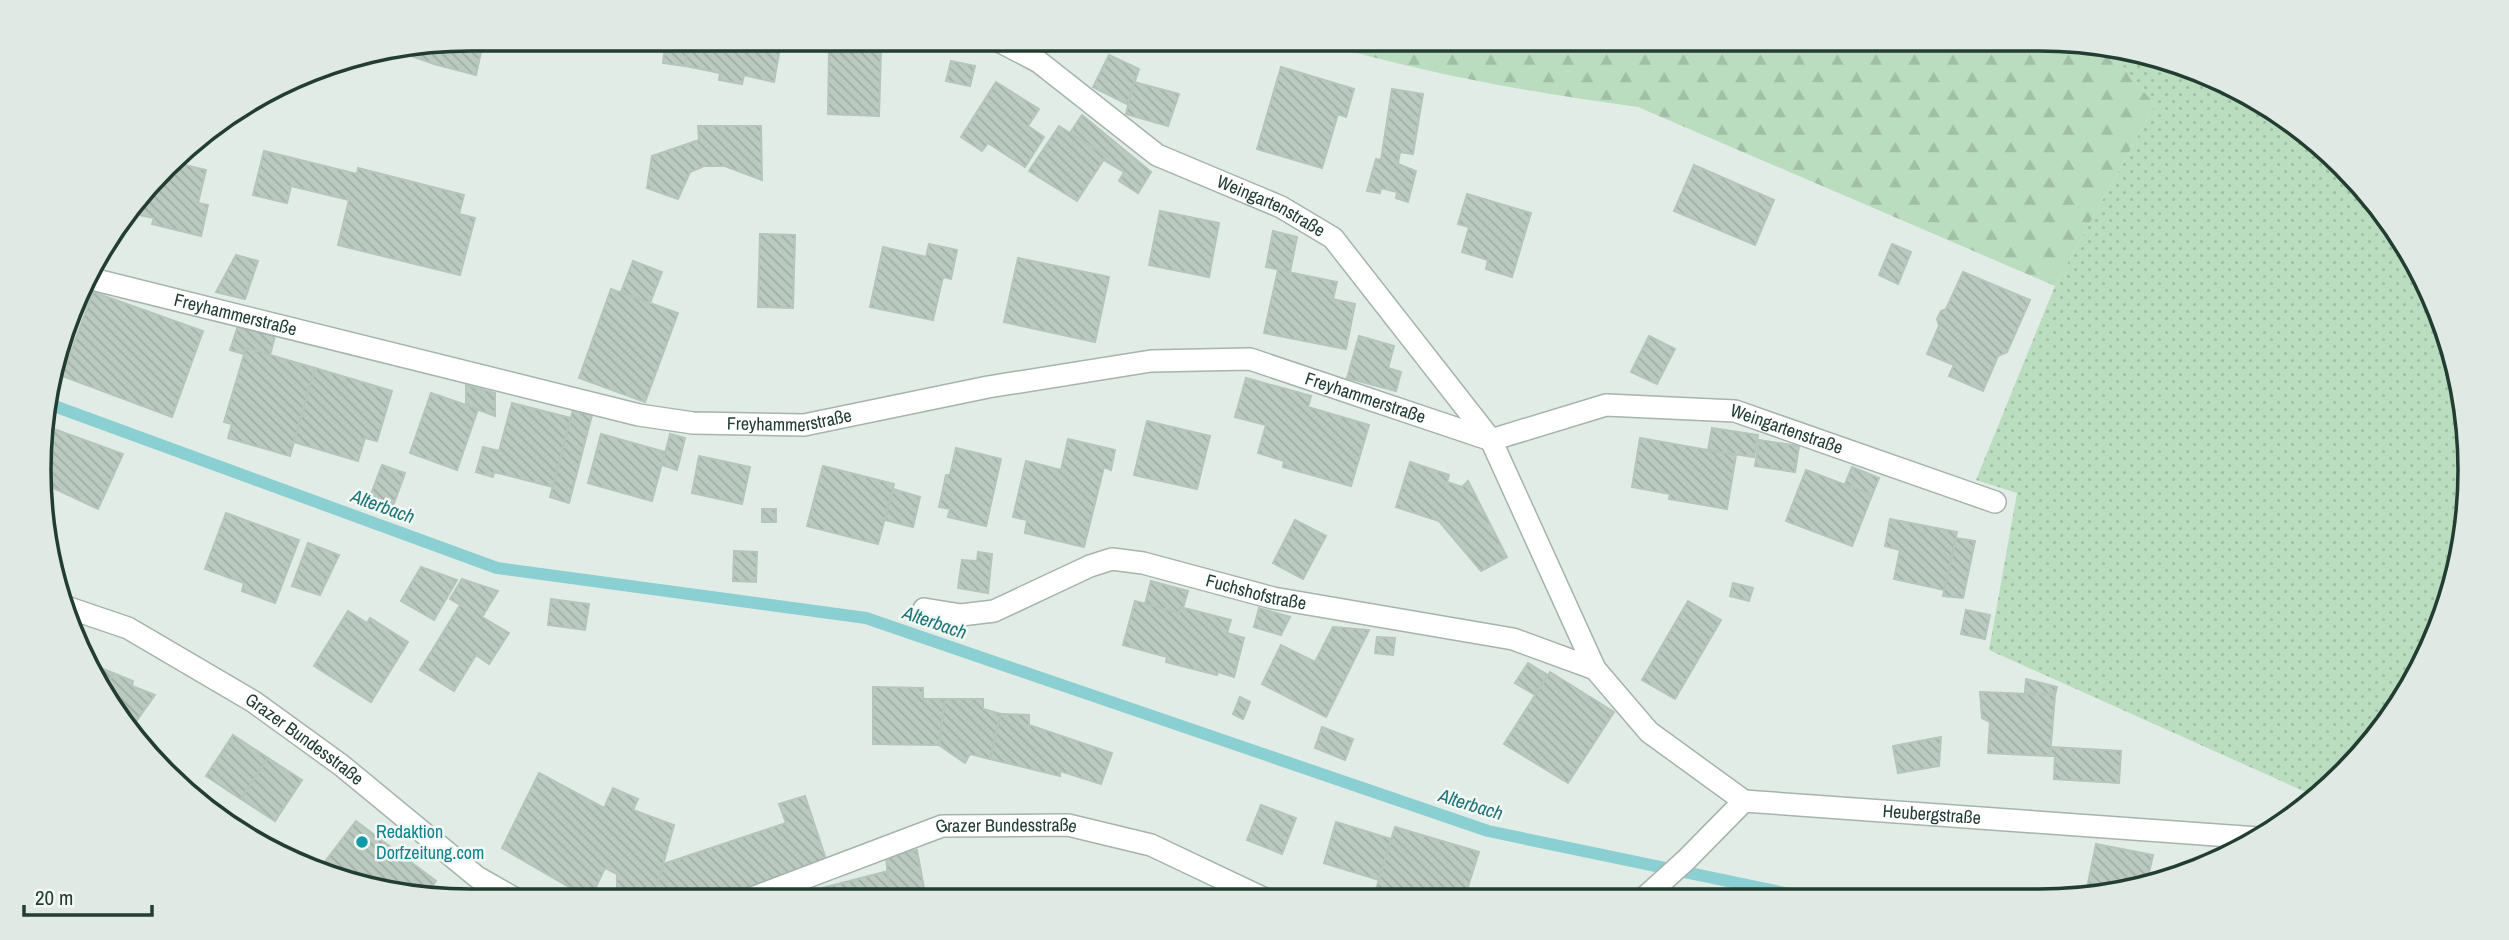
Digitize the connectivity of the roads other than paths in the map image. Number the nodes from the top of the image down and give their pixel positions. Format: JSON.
{"nodes":[{"id":1,"x":1018,"y":51,"type":"edge"},
{"id":2,"x":97,"y":280,"type":"edge"},
{"id":3,"x":1490,"y":440,"type":"junction"},
{"id":4,"x":1995,"y":502,"type":"dead end"},
{"id":5,"x":924,"y":609,"type":"dead end"},
{"id":6,"x":75,"y":610,"type":"edge"},
{"id":7,"x":1595,"y":669,"type":"junction"},
{"id":8,"x":1744,"y":801,"type":"junction"},
{"id":9,"x":2242,"y":837,"type":"edge"},
{"id":10,"x":498,"y":889,"type":"edge"},
{"id":11,"x":776,"y":889,"type":"edge"},
{"id":12,"x":1244,"y":889,"type":"edge"},
{"id":13,"x":1654,"y":889,"type":"edge"}],
"edges":[{"from":1,"to":3,"type":"street","name":"Weingartenstraße"},
{"from":2,"to":3,"type":"street","name":"Freyhammerstraße"},
{"from":3,"to":4,"type":"street","name":"Weingartenstraße"},
{"from":3,"to":7,"type":"street","name":"Weingartenstraße"},
{"from":5,"to":7,"type":"street","name":"Fuchshofstraße"},
{"from":6,"to":10,"type":"street","name":"Grazer Bundesstraße"},
{"from":7,"to":8,"type":"street","name":"Weingartenstraße"},
{"from":8,"to":9,"type":"street","name":"Heubergstraße"},
{"from":8,"to":13,"type":"street"},
{"from":11,"to":12,"type":"street","name":"Grazer Bundesstraße"}]}
